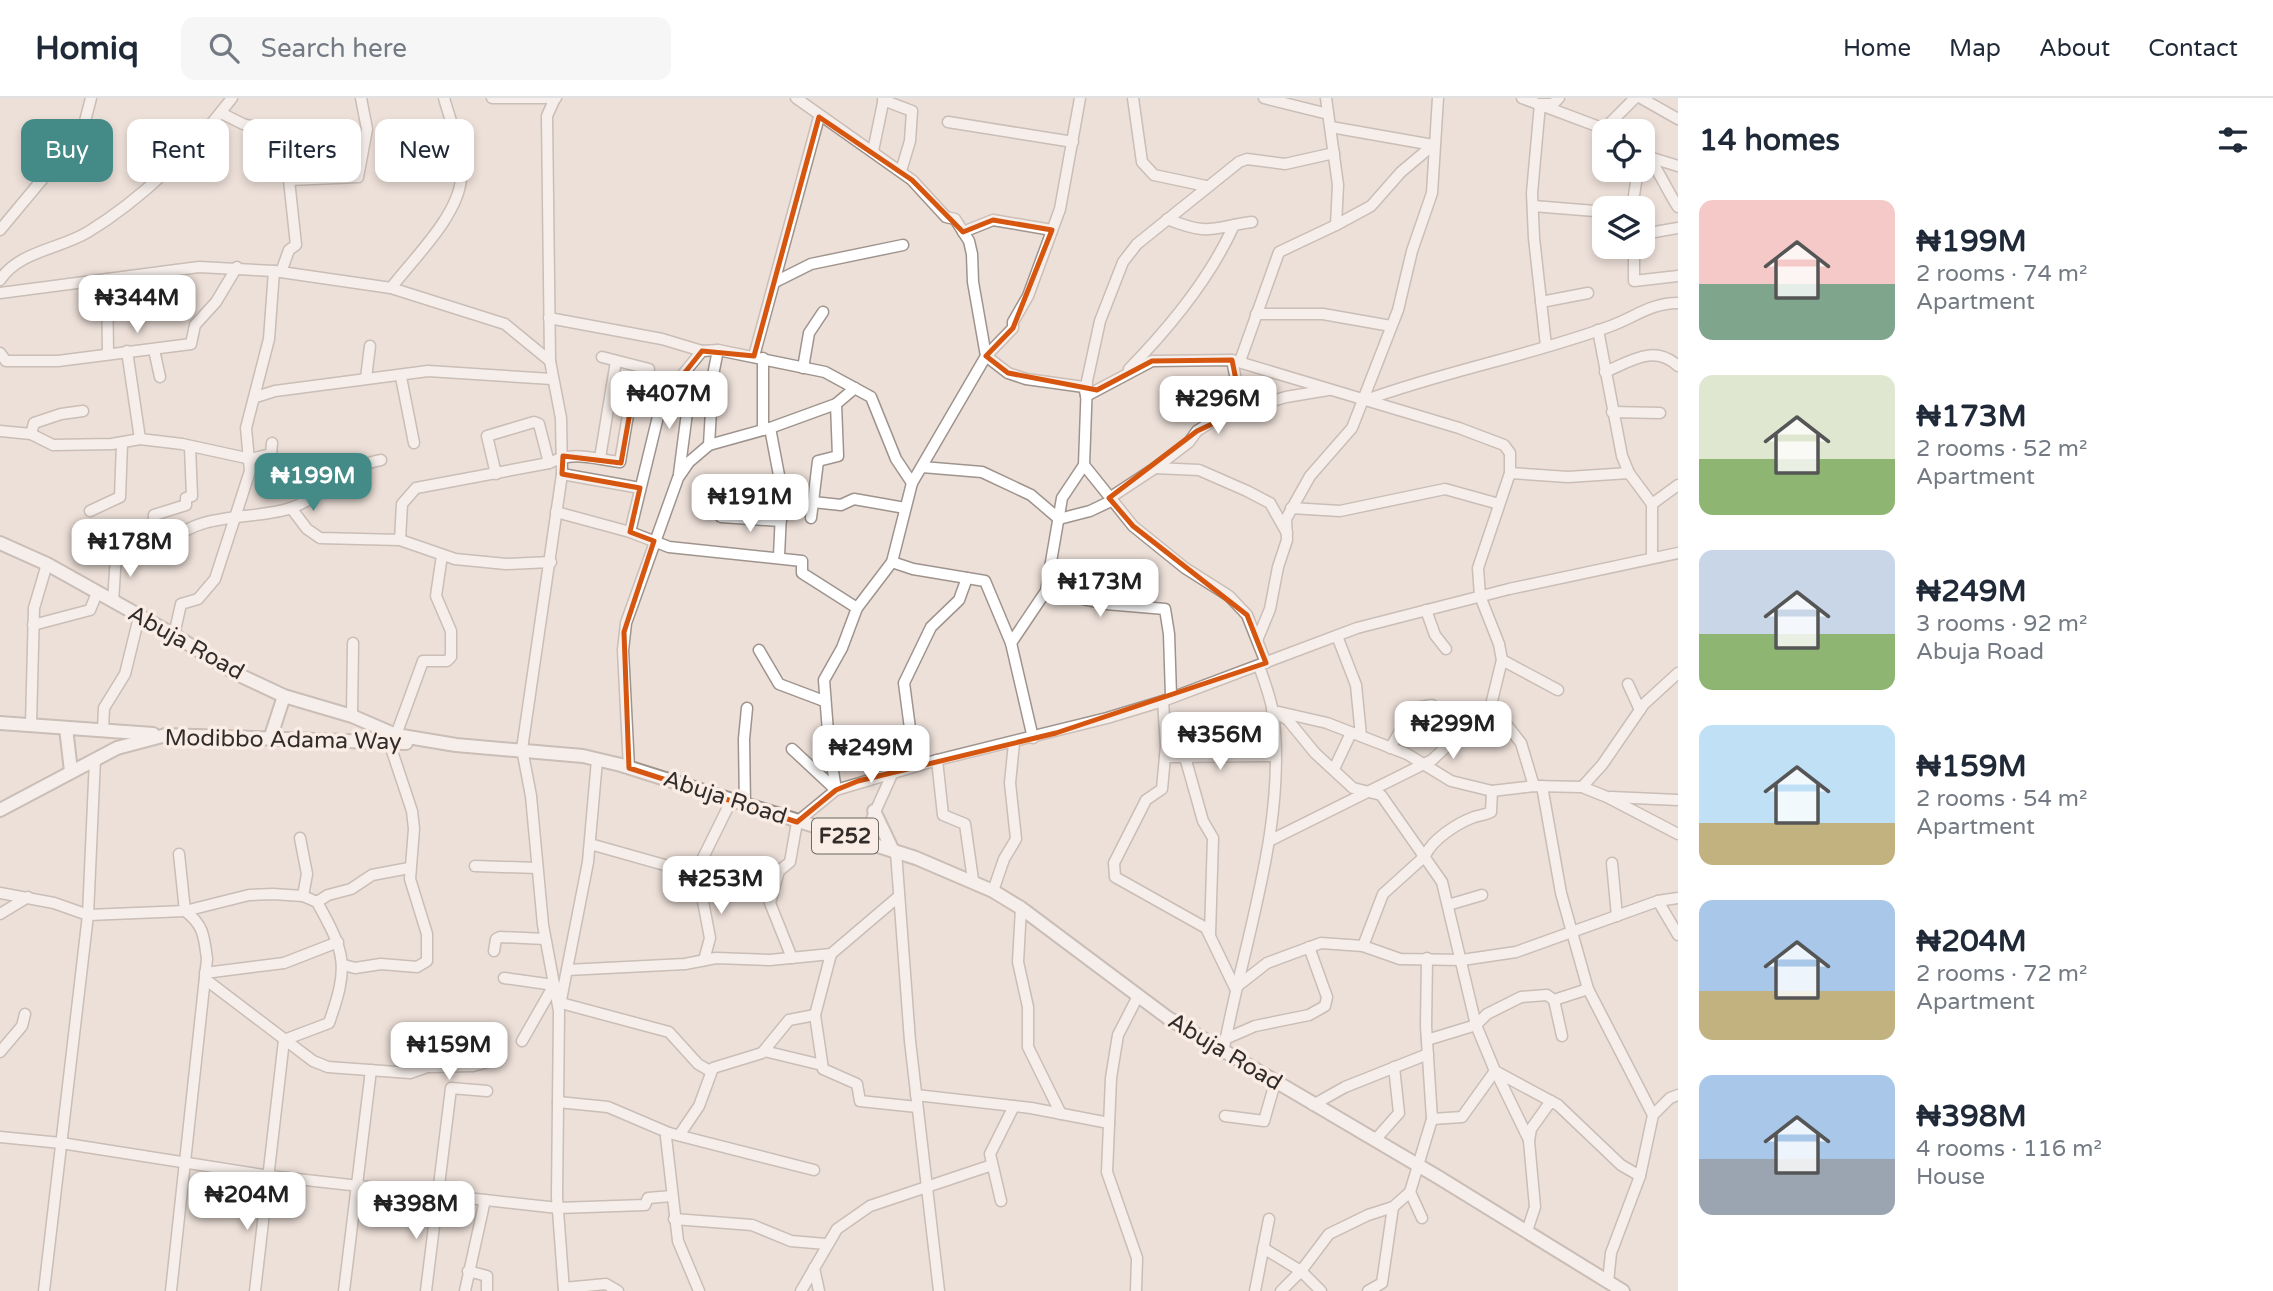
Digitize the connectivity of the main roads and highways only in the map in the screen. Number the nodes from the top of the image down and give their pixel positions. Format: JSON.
{"nodes":[{"id":1,"x":0,"y":542,"type":"edge"},
{"id":2,"x":284,"y":696,"type":"junction"},
{"id":3,"x":0,"y":723,"type":"edge"},
{"id":4,"x":66,"y":728,"type":"junction"},
{"id":5,"x":166,"y":735,"type":"junction"},
{"id":6,"x":393,"y":738,"type":"junction"},
{"id":7,"x":270,"y":739,"type":"junction"},
{"id":8,"x":71,"y":771,"type":"junction"},
{"id":9,"x":0,"y":810,"type":"edge"},
{"id":10,"x":874,"y":811,"type":"road end"},
{"id":11,"x":895,"y":851,"type":"junction"},
{"id":12,"x":1623,"y":1291,"type":"edge"}],
"edges":[{"from":1,"to":2,"type":"main road","name":"Abuja Road","number":"F252"},
{"from":2,"to":6,"type":"main road","name":"Abuja Road","number":"F252"},
{"from":2,"to":7,"type":"main road"},
{"from":3,"to":4,"type":"main road"},
{"from":4,"to":5,"type":"main road"},
{"from":4,"to":8,"type":"main road"},
{"from":5,"to":7,"type":"main road","name":"Modibbo Adama Way"},
{"from":5,"to":8,"type":"main road","name":"Modibbo Adama Way"},
{"from":6,"to":7,"type":"main road","name":"Modibbo Adama Way"},
{"from":6,"to":11,"type":"main road","name":"Abuja Road","number":"F252"},
{"from":8,"to":9,"type":"main road","name":"Modibbo Adama Way"},
{"from":10,"to":11,"type":"main road"},
{"from":11,"to":12,"type":"main road","name":"Abuja Road","number":"F252"}]}
